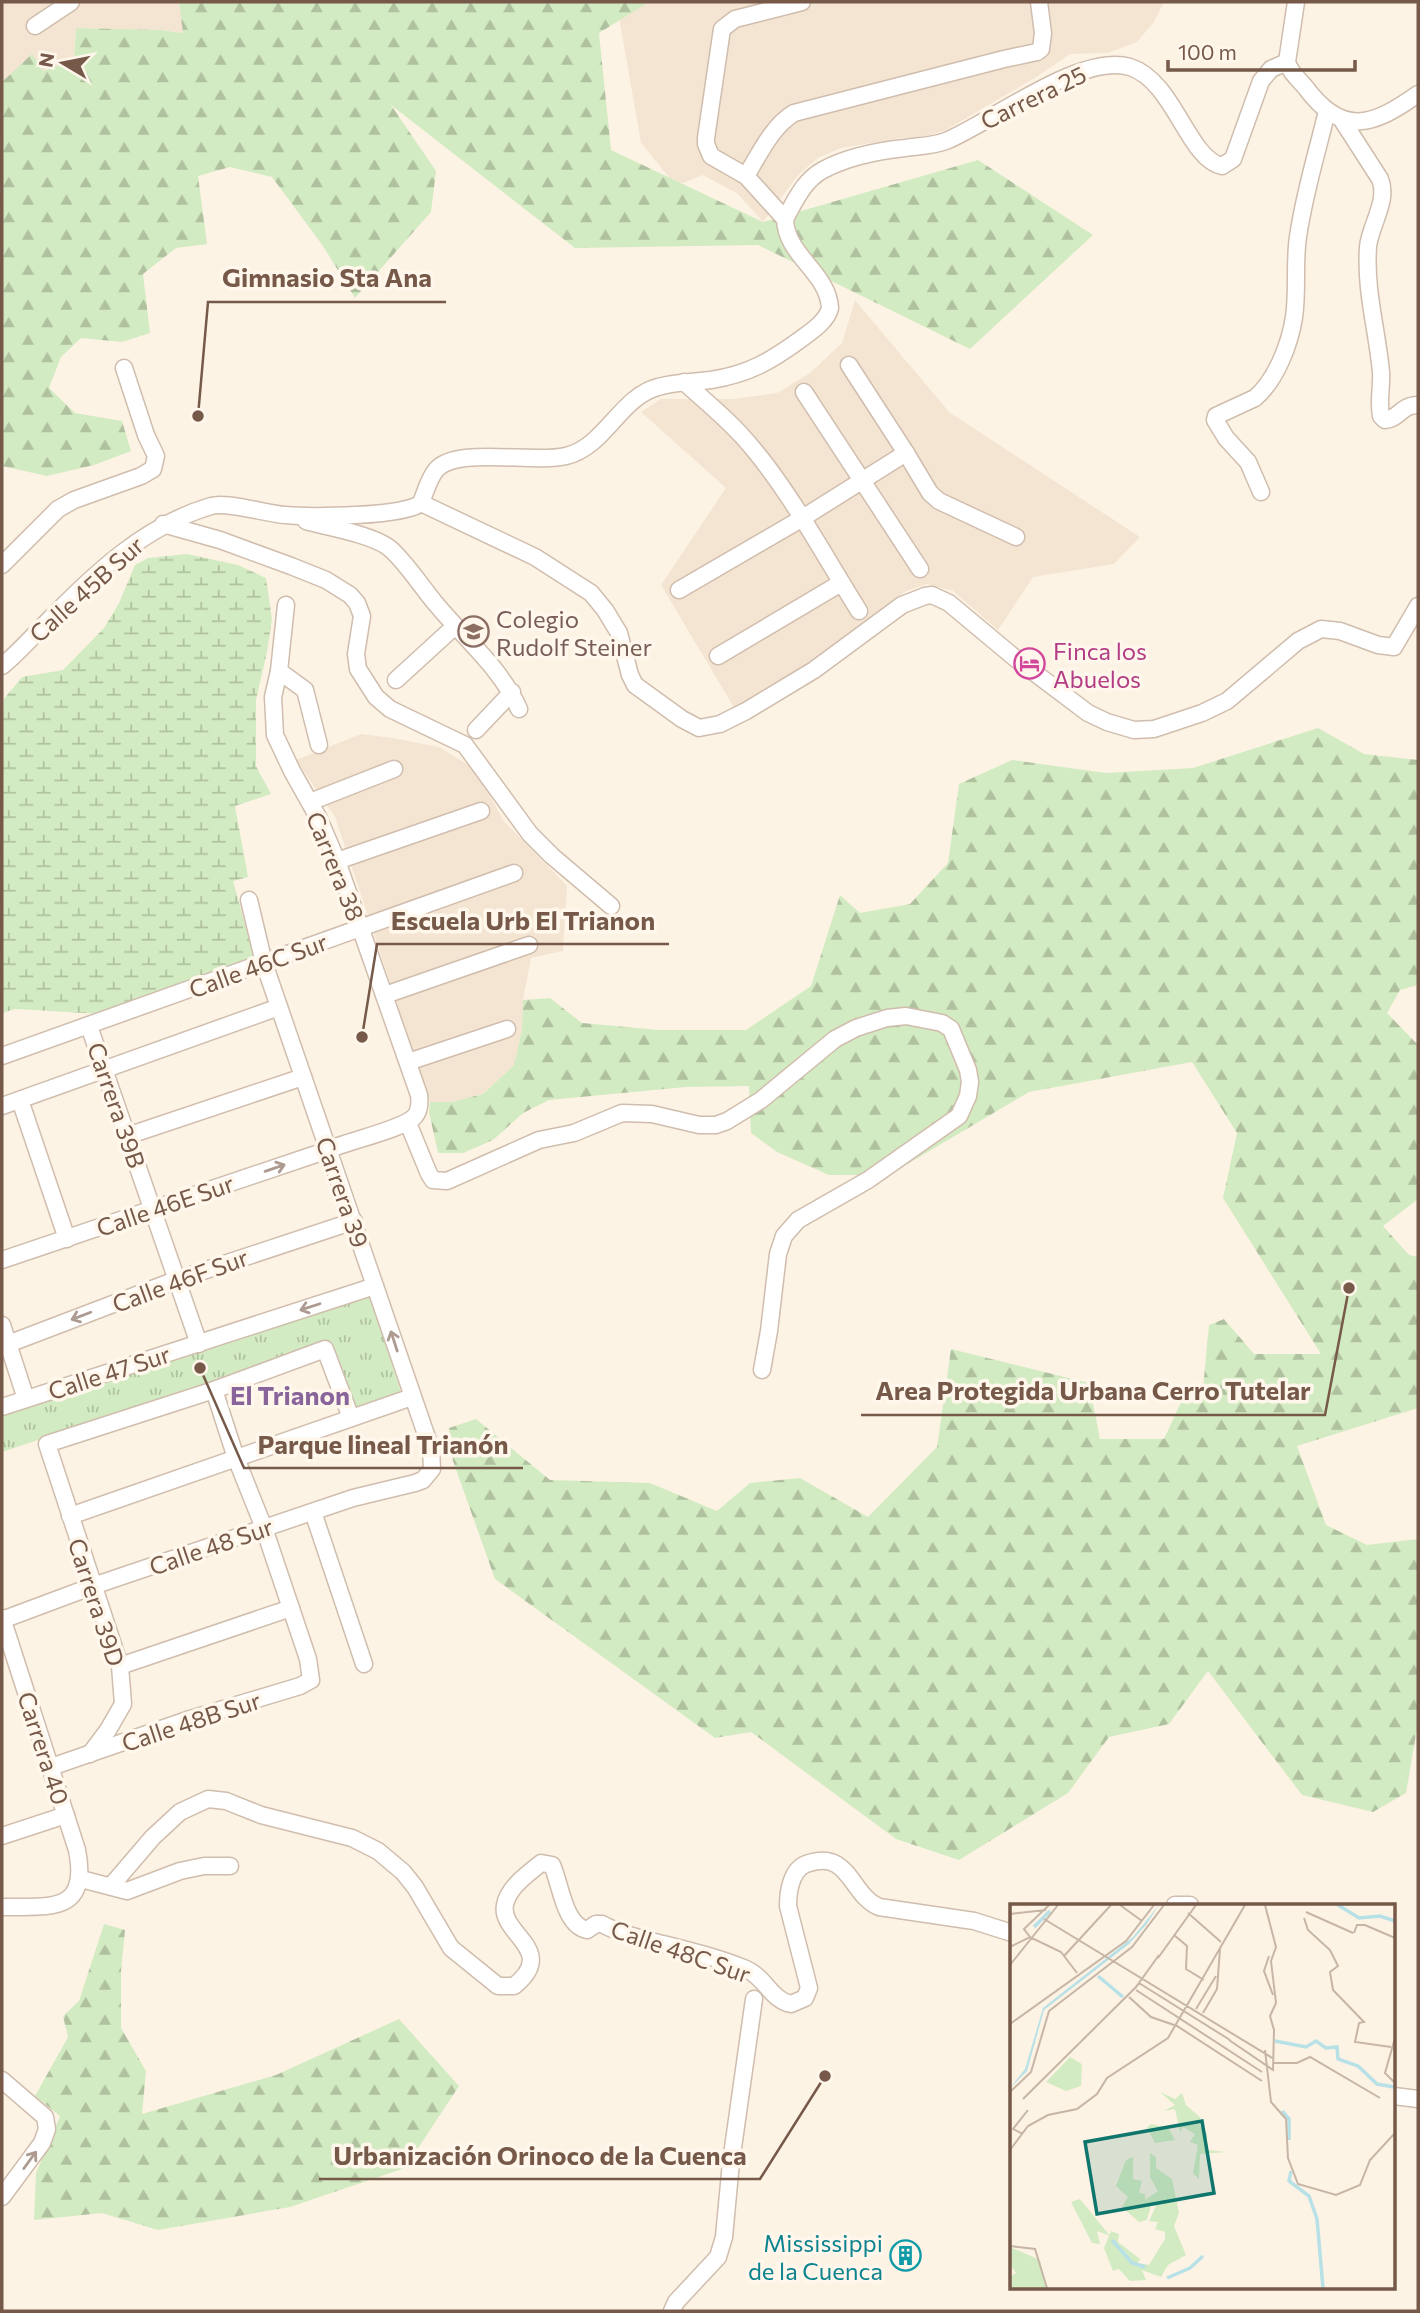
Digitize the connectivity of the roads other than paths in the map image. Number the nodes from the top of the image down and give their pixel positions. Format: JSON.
{"nodes":[{"id":1,"x":71,"y":2,"type":"edge"},
{"id":2,"x":802,"y":2,"type":"edge"},
{"id":3,"x":1039,"y":2,"type":"edge"},
{"id":4,"x":1296,"y":2,"type":"edge"},
{"id":5,"x":34,"y":26,"type":"dead end"},
{"id":6,"x":1287,"y":62,"type":"junction"},
{"id":7,"x":1418,"y":94,"type":"edge"},
{"id":8,"x":1327,"y":111,"type":"junction"},
{"id":9,"x":1342,"y":120,"type":"junction"},
{"id":10,"x":746,"y":176,"type":"junction"},
{"id":11,"x":785,"y":219,"type":"junction"},
{"id":12,"x":849,"y":366,"type":"dead end"},
{"id":13,"x":124,"y":368,"type":"dead end"},
{"id":14,"x":684,"y":382,"type":"junction"},
{"id":15,"x":804,"y":392,"type":"dead end"},
{"id":16,"x":1418,"y":405,"type":"edge"},
{"id":17,"x":906,"y":453,"type":"junction"},
{"id":18,"x":862,"y":480,"type":"junction"},
{"id":19,"x":1261,"y":492,"type":"dead end"},
{"id":20,"x":421,"y":503,"type":"junction"},
{"id":21,"x":286,"y":516,"type":"junction"},
{"id":22,"x":801,"y":519,"type":"junction"},
{"id":23,"x":163,"y":524,"type":"junction"},
{"id":24,"x":1016,"y":537,"type":"dead end"},
{"id":25,"x":2,"y":565,"type":"edge"},
{"id":26,"x":920,"y":569,"type":"dead end"},
{"id":27,"x":841,"y":583,"type":"junction"},
{"id":28,"x":678,"y":590,"type":"dead end"},
{"id":29,"x":286,"y":605,"type":"dead end"},
{"id":30,"x":1418,"y":606,"type":"edge"},
{"id":31,"x":859,"y":611,"type":"dead end"},
{"id":32,"x":454,"y":627,"type":"junction"},
{"id":33,"x":719,"y":656,"type":"dead end"},
{"id":34,"x":2,"y":666,"type":"edge"},
{"id":35,"x":279,"y":671,"type":"junction"},
{"id":36,"x":396,"y":680,"type":"dead end"},
{"id":37,"x":512,"y":692,"type":"junction"},
{"id":38,"x":519,"y":709,"type":"dead end"},
{"id":39,"x":476,"y":730,"type":"dead end"},
{"id":40,"x":319,"y":745,"type":"dead end"},
{"id":41,"x":394,"y":769,"type":"dead end"},
{"id":42,"x":310,"y":802,"type":"junction"},
{"id":43,"x":481,"y":811,"type":"dead end"},
{"id":44,"x":337,"y":861,"type":"junction"},
{"id":45,"x":514,"y":873,"type":"dead end"},
{"id":46,"x":249,"y":900,"type":"dead end"},
{"id":47,"x":611,"y":906,"type":"dead end"},
{"id":48,"x":361,"y":928,"type":"junction"},
{"id":49,"x":529,"y":945,"type":"dead end"},
{"id":50,"x":264,"y":963,"type":"junction"},
{"id":51,"x":384,"y":995,"type":"junction"},
{"id":52,"x":279,"y":1007,"type":"junction"},
{"id":53,"x":89,"y":1026,"type":"junction"},
{"id":54,"x":507,"y":1029,"type":"dead end"},
{"id":55,"x":2,"y":1056,"type":"edge"},
{"id":56,"x":408,"y":1062,"type":"junction"},
{"id":57,"x":104,"y":1069,"type":"junction"},
{"id":58,"x":303,"y":1077,"type":"junction"},
{"id":59,"x":20,"y":1100,"type":"junction"},
{"id":60,"x":2,"y":1106,"type":"edge"},
{"id":61,"x":408,"y":1123,"type":"junction"},
{"id":62,"x":127,"y":1136,"type":"junction"},
{"id":63,"x":328,"y":1150,"type":"junction"},
{"id":64,"x":154,"y":1209,"type":"junction"},
{"id":65,"x":354,"y":1222,"type":"junction"},
{"id":66,"x":68,"y":1239,"type":"junction"},
{"id":67,"x":2,"y":1260,"type":"edge"},
{"id":68,"x":176,"y":1280,"type":"junction"},
{"id":69,"x":375,"y":1286,"type":"junction"},
{"id":70,"x":2,"y":1325,"type":"edge"},
{"id":71,"x":199,"y":1343,"type":"junction"},
{"id":72,"x":8,"y":1344,"type":"junction"},
{"id":73,"x":762,"y":1370,"type":"dead end"},
{"id":74,"x":214,"y":1390,"type":"junction"},
{"id":75,"x":412,"y":1397,"type":"junction"},
{"id":76,"x":26,"y":1399,"type":"junction"},
{"id":77,"x":2,"y":1407,"type":"edge"},
{"id":78,"x":351,"y":1418,"type":"junction"},
{"id":79,"x":47,"y":1444,"type":"joint"},
{"id":80,"x":236,"y":1458,"type":"junction"},
{"id":81,"x":423,"y":1480,"type":"joint"},
{"id":82,"x":313,"y":1512,"type":"junction"},
{"id":83,"x":70,"y":1516,"type":"junction"},
{"id":84,"x":264,"y":1528,"type":"junction"},
{"id":85,"x":93,"y":1586,"type":"junction"},
{"id":86,"x":290,"y":1608,"type":"junction"},
{"id":87,"x":2,"y":1619,"type":"edge"},
{"id":88,"x":365,"y":1664,"type":"dead end"},
{"id":89,"x":120,"y":1666,"type":"junction"},
{"id":90,"x":90,"y":1754,"type":"junction"},
{"id":91,"x":51,"y":1767,"type":"junction"},
{"id":92,"x":66,"y":1815,"type":"junction"},
{"id":93,"x":2,"y":1836,"type":"edge"},
{"id":94,"x":230,"y":1866,"type":"dead end"},
{"id":95,"x":81,"y":1879,"type":"junction"},
{"id":96,"x":111,"y":1886,"type":"junction"},
{"id":97,"x":2,"y":1907,"type":"edge"},
{"id":98,"x":1010,"y":1932,"type":"edge"},
{"id":99,"x":754,"y":1999,"type":"dead end"},
{"id":100,"x":2,"y":2080,"type":"edge"},
{"id":101,"x":1396,"y":2096,"type":"edge"},
{"id":102,"x":1418,"y":2099,"type":"edge"},
{"id":103,"x":2,"y":2197,"type":"edge"},
{"id":104,"x":671,"y":2311,"type":"edge"}],
"edges":[{"from":1,"to":5,"type":"street"},
{"from":2,"to":10,"type":"street"},
{"from":3,"to":10,"type":"street"},
{"from":4,"to":6,"type":"street"},
{"from":6,"to":8,"type":"street"},
{"from":6,"to":11,"type":"street","name":"Carrera 25"},
{"from":7,"to":9,"type":"street"},
{"from":8,"to":9,"type":"street"},
{"from":8,"to":19,"type":"street"},
{"from":9,"to":16,"type":"street"},
{"from":10,"to":11,"type":"street"},
{"from":11,"to":14,"type":"street"},
{"from":12,"to":17,"type":"street"},
{"from":13,"to":25,"type":"street"},
{"from":14,"to":20,"type":"street"},
{"from":14,"to":22,"type":"street"},
{"from":15,"to":18,"type":"street"},
{"from":17,"to":18,"type":"street"},
{"from":17,"to":24,"type":"street"},
{"from":18,"to":22,"type":"street"},
{"from":18,"to":26,"type":"street"},
{"from":20,"to":21,"type":"street"},
{"from":20,"to":30,"type":"street"},
{"from":21,"to":23,"type":"street","name":"Calle 45B Sur"},
{"from":21,"to":32,"type":"street"},
{"from":22,"to":27,"type":"street"},
{"from":22,"to":28,"type":"street"},
{"from":23,"to":34,"type":"street","name":"Calle 45B Sur"},
{"from":23,"to":47,"type":"street"},
{"from":27,"to":31,"type":"street"},
{"from":27,"to":33,"type":"street"},
{"from":29,"to":35,"type":"street","name":"Carrera 38"},
{"from":32,"to":36,"type":"street"},
{"from":32,"to":37,"type":"street"},
{"from":35,"to":40,"type":"street"},
{"from":35,"to":42,"type":"street","name":"Carrera 38"},
{"from":37,"to":38,"type":"street"},
{"from":37,"to":39,"type":"street"},
{"from":41,"to":42,"type":"street"},
{"from":42,"to":44,"type":"street","name":"Carrera 38"},
{"from":43,"to":44,"type":"street"},
{"from":44,"to":48,"type":"street","name":"Carrera 38"},
{"from":45,"to":48,"type":"street","name":"Calle 46C Sur"},
{"from":46,"to":50,"type":"street","name":"Carrera 39"},
{"from":48,"to":50,"type":"street","name":"Calle 46C Sur"},
{"from":48,"to":51,"type":"street","name":"Carrera 38"},
{"from":49,"to":51,"type":"street"},
{"from":50,"to":52,"type":"street","name":"Carrera 39"},
{"from":50,"to":53,"type":"street","name":"Calle 46C Sur"},
{"from":51,"to":56,"type":"street","name":"Carrera 38"},
{"from":52,"to":57,"type":"street"},
{"from":52,"to":58,"type":"street","name":"Carrera 39"},
{"from":53,"to":55,"type":"street","name":"Calle 46C Sur"},
{"from":53,"to":57,"type":"street","name":"Carrera 39B"},
{"from":54,"to":56,"type":"street"},
{"from":56,"to":61,"type":"street","name":"Carrera 38"},
{"from":57,"to":59,"type":"street"},
{"from":57,"to":62,"type":"street","name":"Carrera 39B"},
{"from":58,"to":62,"type":"street"},
{"from":58,"to":63,"type":"street","name":"Carrera 39"},
{"from":59,"to":60,"type":"street"},
{"from":59,"to":66,"type":"street"},
{"from":61,"to":63,"type":"street"},
{"from":61,"to":73,"type":"street"},
{"from":62,"to":64,"type":"street","name":"Carrera 39B"},
{"from":64,"to":63,"type":"street","name":"Calle 46E Sur","one_way":true},
{"from":63,"to":65,"type":"street","name":"Carrera 39"},
{"from":64,"to":66,"type":"street","name":"Calle 46E Sur"},
{"from":64,"to":68,"type":"street","name":"Carrera 39B"},
{"from":65,"to":68,"type":"street","name":"Calle 46F Sur"},
{"from":65,"to":69,"type":"street","name":"Carrera 39"},
{"from":66,"to":67,"type":"street","name":"Calle 46E Sur"},
{"from":68,"to":71,"type":"street","name":"Carrera 39B"},
{"from":68,"to":72,"type":"street","name":"Calle 46F Sur","one_way":true},
{"from":69,"to":71,"type":"street","name":"Calle 47 Sur","one_way":true},
{"from":75,"to":69,"type":"street","name":"Carrera 39","one_way":true},
{"from":70,"to":72,"type":"street"},
{"from":71,"to":76,"type":"street","name":"Calle 47 Sur"},
{"from":72,"to":76,"type":"street"},
{"from":74,"to":78,"type":"street","name":"Calle 47 Sur"},
{"from":74,"to":79,"type":"street","name":"Calle 47 Sur"},
{"from":74,"to":80,"type":"street"},
{"from":75,"to":78,"type":"street"},
{"from":75,"to":81,"type":"street","name":"Carrera 39"},
{"from":76,"to":77,"type":"street","name":"Calle 47 Sur"},
{"from":78,"to":80,"type":"street"},
{"from":79,"to":83,"type":"street","name":"Carrera 39D"},
{"from":80,"to":83,"type":"street"},
{"from":80,"to":84,"type":"street"},
{"from":81,"to":82,"type":"street","name":"Calle 48 Sur"},
{"from":82,"to":84,"type":"street","name":"Calle 48 Sur"},
{"from":82,"to":88,"type":"street"},
{"from":83,"to":85,"type":"street","name":"Carrera 39D"},
{"from":84,"to":85,"type":"street","name":"Calle 48 Sur"},
{"from":84,"to":86,"type":"street"},
{"from":85,"to":87,"type":"street","name":"Calle 48 Sur"},
{"from":85,"to":89,"type":"street","name":"Carrera 39D"},
{"from":86,"to":89,"type":"street"},
{"from":86,"to":90,"type":"street","name":"Calle 48B Sur"},
{"from":87,"to":91,"type":"street","name":"Carrera 40"},
{"from":89,"to":90,"type":"street","name":"Carrera 39D"},
{"from":90,"to":91,"type":"street","name":"Calle 48B Sur"},
{"from":91,"to":92,"type":"street","name":"Carrera 40"},
{"from":92,"to":93,"type":"street"},
{"from":92,"to":95,"type":"street","name":"Carrera 40"},
{"from":94,"to":96,"type":"street"},
{"from":95,"to":96,"type":"street"},
{"from":95,"to":97,"type":"street"},
{"from":96,"to":98,"type":"street","name":"Calle 48C Sur"},
{"from":99,"to":104,"type":"street"},
{"from":103,"to":100,"type":"street","one_way":true},
{"from":101,"to":102,"type":"street"}]}
